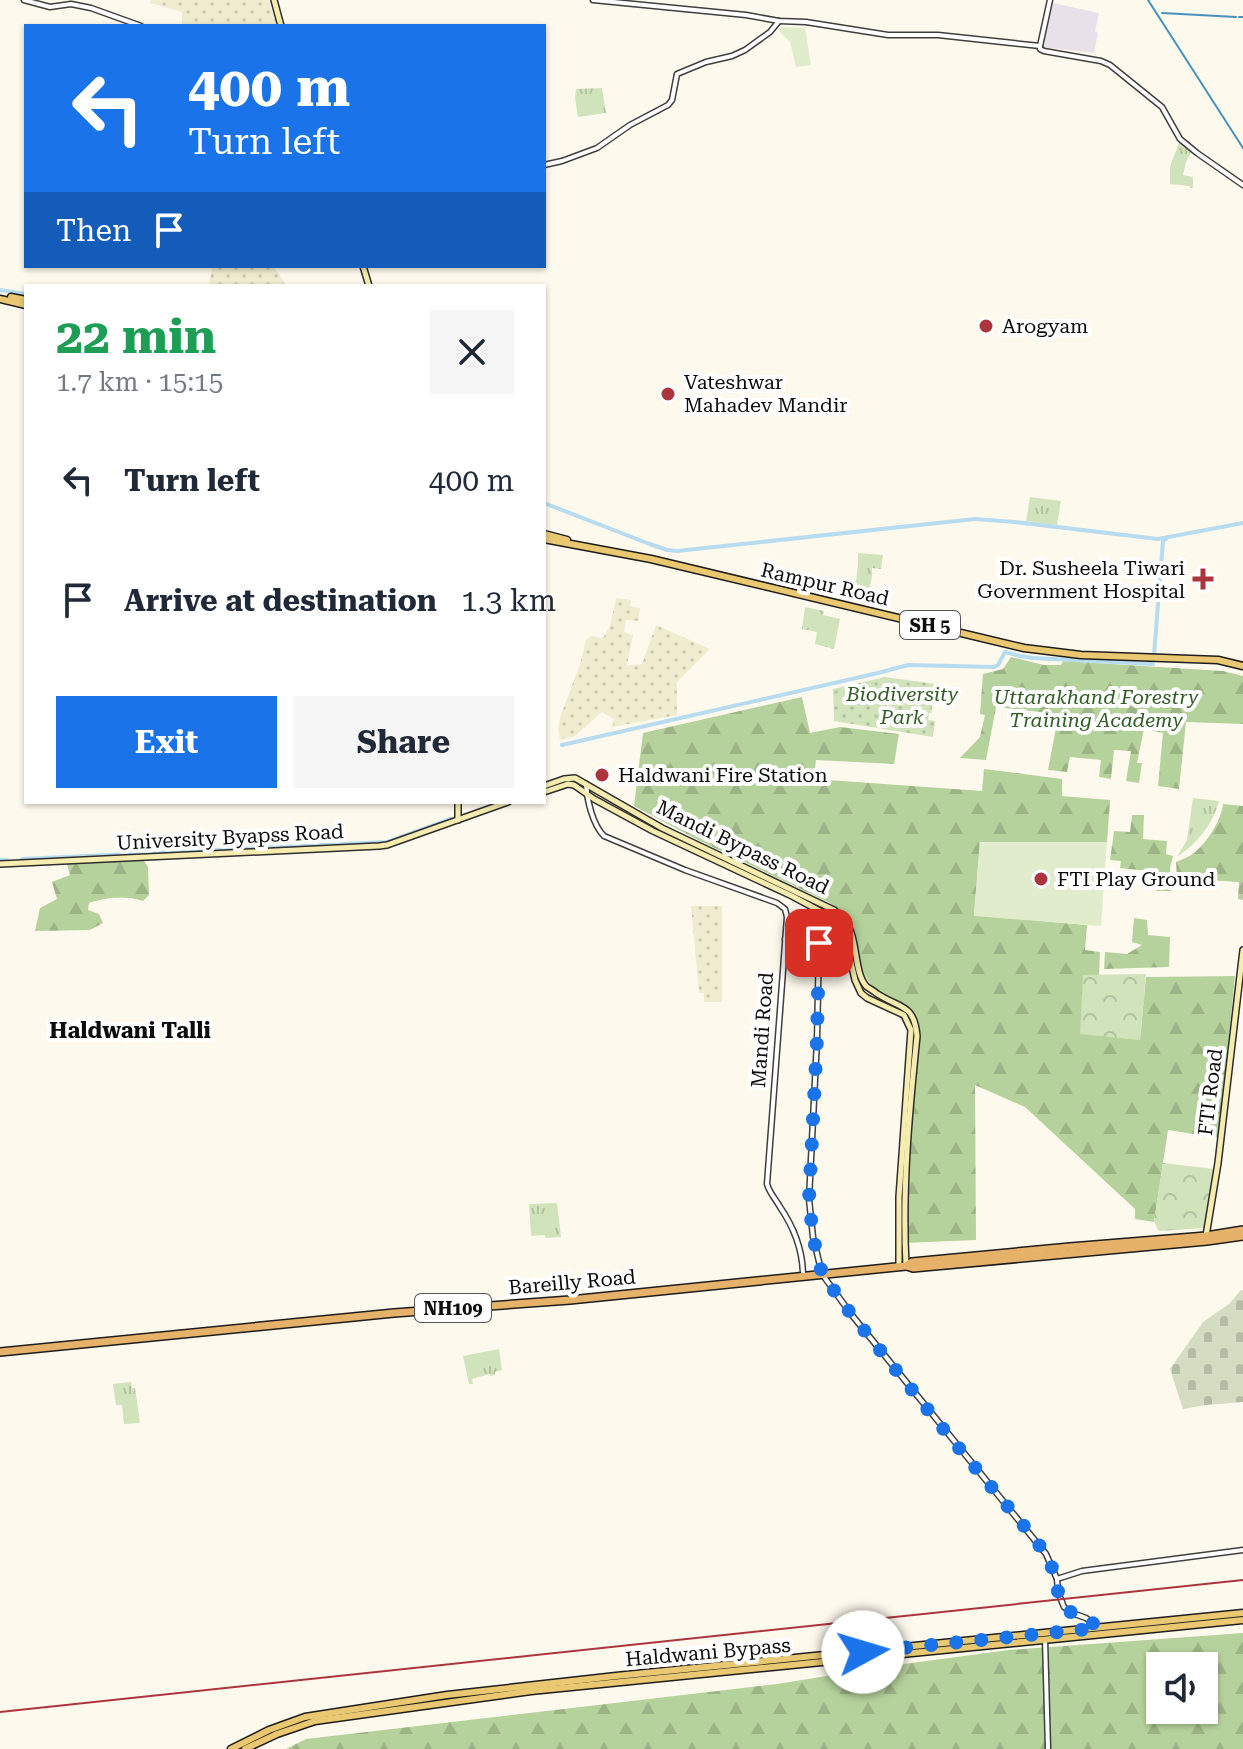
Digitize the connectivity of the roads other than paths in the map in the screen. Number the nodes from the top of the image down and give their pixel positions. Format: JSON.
{"nodes":[{"id":1,"x":24,"y":0,"type":"edge"},
{"id":2,"x":274,"y":0,"type":"edge"},
{"id":3,"x":593,"y":0,"type":"edge"},
{"id":4,"x":1050,"y":0,"type":"edge"},
{"id":5,"x":779,"y":21,"type":"junction"},
{"id":6,"x":135,"y":24,"type":"edge"},
{"id":7,"x":280,"y":24,"type":"edge"},
{"id":8,"x":1040,"y":46,"type":"junction"},
{"id":9,"x":546,"y":165,"type":"edge"},
{"id":10,"x":1243,"y":185,"type":"edge"},
{"id":11,"x":0,"y":297,"type":"edge"},
{"id":12,"x":24,"y":302,"type":"edge"},
{"id":13,"x":546,"y":536,"type":"edge"},
{"id":14,"x":1243,"y":666,"type":"edge"},
{"id":15,"x":586,"y":784,"type":"junction"},
{"id":16,"x":546,"y":788,"type":"edge"},
{"id":17,"x":546,"y":789,"type":"edge"},
{"id":18,"x":596,"y":790,"type":"junction"},
{"id":19,"x":587,"y":794,"type":"junction"},
{"id":20,"x":594,"y":799,"type":"junction"},
{"id":21,"x":458,"y":804,"type":"edge"},
{"id":22,"x":502,"y":804,"type":"edge"},
{"id":23,"x":591,"y":809,"type":"junction"},
{"id":24,"x":458,"y":820,"type":"junction"},
{"id":25,"x":0,"y":864,"type":"edge"},
{"id":26,"x":785,"y":939,"type":"junction"},
{"id":27,"x":1243,"y":950,"type":"edge"},
{"id":28,"x":1243,"y":1233,"type":"edge"},
{"id":29,"x":1206,"y":1238,"type":"junction"},
{"id":30,"x":904,"y":1266,"type":"junction"},
{"id":31,"x":822,"y":1274,"type":"junction"},
{"id":32,"x":803,"y":1276,"type":"junction"},
{"id":33,"x":0,"y":1352,"type":"edge"},
{"id":34,"x":1243,"y":1550,"type":"edge"},
{"id":35,"x":1057,"y":1579,"type":"junction"},
{"id":36,"x":1243,"y":1613,"type":"edge"},
{"id":37,"x":1243,"y":1620,"type":"edge"},
{"id":38,"x":1101,"y":1631,"type":"junction"},
{"id":39,"x":1045,"y":1639,"type":"junction"},
{"id":40,"x":863,"y":1655,"type":"junction"},
{"id":41,"x":289,"y":1726,"type":"junction"},
{"id":42,"x":231,"y":1749,"type":"edge"},
{"id":43,"x":245,"y":1749,"type":"edge"},
{"id":44,"x":1048,"y":1749,"type":"edge"}],
"edges":[{"from":1,"to":6,"type":"street"},
{"from":2,"to":7,"type":"main road"},
{"from":3,"to":5,"type":"street"},
{"from":4,"to":8,"type":"street"},
{"from":5,"to":8,"type":"street"},
{"from":5,"to":9,"type":"street"},
{"from":8,"to":10,"type":"street"},
{"from":11,"to":12,"type":"main road"},
{"from":13,"to":14,"type":"main road","name":"Rampur Road","number":"SH 5"},
{"from":15,"to":16,"type":"main road","name":"Mandi Bypass Road"},
{"from":15,"to":18,"type":"main road","name":"Mandi Bypass Road"},
{"from":15,"to":19,"type":"street","name":"Mandi Road"},
{"from":17,"to":19,"type":"main road","name":"Mandi Bypass Road"},
{"from":18,"to":20,"type":"street"},
{"from":18,"to":30,"type":"main road","name":"Mandi Bypass Road"},
{"from":19,"to":20,"type":"main road","name":"Mandi Bypass Road"},
{"from":19,"to":23,"type":"street","name":"Mandi Road"},
{"from":20,"to":23,"type":"street"},
{"from":20,"to":30,"type":"main road","name":"Mandi Bypass Road"},
{"from":21,"to":24,"type":"main road"},
{"from":22,"to":24,"type":"main road"},
{"from":23,"to":26,"type":"street","name":"Mandi Road"},
{"from":24,"to":25,"type":"main road","name":"University Byapss Road"},
{"from":26,"to":31,"type":"street"},
{"from":26,"to":32,"type":"street","name":"Mandi Road"},
{"from":27,"to":29,"type":"main road","name":"FTI Road"},
{"from":28,"to":29,"type":"highway","name":"Bareilly Road","number":"NH109"},
{"from":29,"to":30,"type":"highway","name":"Bareilly Road","number":"NH109"},
{"from":30,"to":31,"type":"highway","name":"Bareilly Road","number":"NH109"},
{"from":31,"to":32,"type":"highway","name":"Bareilly Road","number":"NH109"},
{"from":31,"to":35,"type":"street"},
{"from":32,"to":33,"type":"highway","name":"Bareilly Road","number":"NH109"},
{"from":34,"to":35,"type":"street"},
{"from":35,"to":38,"type":"street"},
{"from":36,"to":38,"type":"main road","name":"Haldwani Bypass"},
{"from":37,"to":38,"type":"main road","name":"Haldwani Bypass"},
{"from":38,"to":39,"type":"main road","name":"Haldwani Bypass"},
{"from":38,"to":40,"type":"main road","name":"Haldwani Bypass"},
{"from":39,"to":40,"type":"main road","name":"Haldwani Bypass"},
{"from":39,"to":44,"type":"street"},
{"from":40,"to":41,"type":"main road","name":"Haldwani Bypass"},
{"from":41,"to":42,"type":"main road","name":"Haldwani Bypass"},
{"from":41,"to":43,"type":"main road","name":"Haldwani Bypass"}]}
